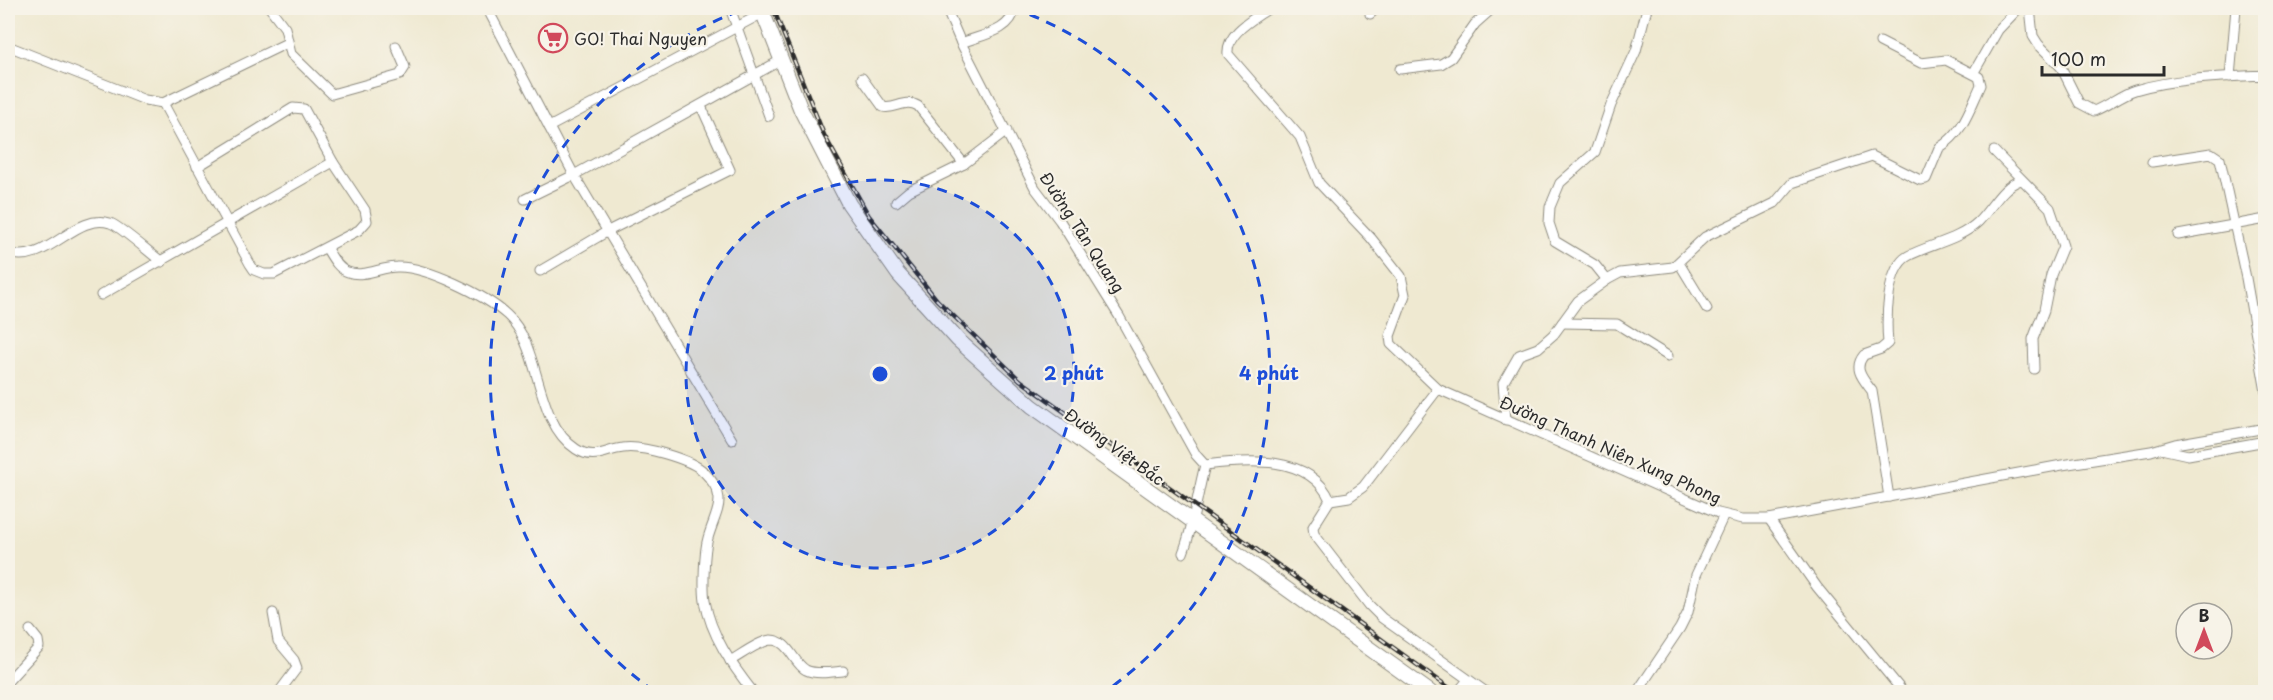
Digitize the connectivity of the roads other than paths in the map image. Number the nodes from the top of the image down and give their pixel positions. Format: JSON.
{"nodes":[{"id":1,"x":270,"y":8,"type":"edge"},
{"id":2,"x":487,"y":8,"type":"edge"},
{"id":3,"x":730,"y":8,"type":"edge"},
{"id":4,"x":946,"y":8,"type":"edge"},
{"id":5,"x":1015,"y":8,"type":"edge"},
{"id":6,"x":1269,"y":8,"type":"edge"},
{"id":7,"x":1493,"y":8,"type":"edge"},
{"id":8,"x":1647,"y":8,"type":"edge"},
{"id":9,"x":2019,"y":8,"type":"edge"},
{"id":10,"x":2030,"y":8,"type":"edge"},
{"id":11,"x":2236,"y":8,"type":"edge"},
{"id":12,"x":762,"y":10,"type":"edge"},
{"id":13,"x":737,"y":27,"type":"junction"},
{"id":14,"x":1880,"y":42,"type":"dead end"},
{"id":15,"x":286,"y":43,"type":"junction"},
{"id":16,"x":961,"y":43,"type":"junction"},
{"id":17,"x":8,"y":46,"type":"edge"},
{"id":18,"x":396,"y":46,"type":"dead end"},
{"id":19,"x":783,"y":59,"type":"junction"},
{"id":20,"x":1400,"y":69,"type":"dead end"},
{"id":21,"x":1974,"y":72,"type":"junction"},
{"id":22,"x":2265,"y":75,"type":"edge"},
{"id":23,"x":753,"y":76,"type":"junction"},
{"id":24,"x":2230,"y":77,"type":"junction"},
{"id":25,"x":862,"y":78,"type":"dead end"},
{"id":26,"x":163,"y":103,"type":"junction"},
{"id":27,"x":701,"y":106,"type":"junction"},
{"id":28,"x":769,"y":116,"type":"dead end"},
{"id":29,"x":549,"y":126,"type":"junction"},
{"id":30,"x":1007,"y":131,"type":"junction"},
{"id":31,"x":1994,"y":151,"type":"dead end"},
{"id":32,"x":333,"y":162,"type":"junction"},
{"id":33,"x":2152,"y":162,"type":"dead end"},
{"id":34,"x":964,"y":164,"type":"junction"},
{"id":35,"x":197,"y":167,"type":"junction"},
{"id":36,"x":574,"y":175,"type":"junction"},
{"id":37,"x":2021,"y":180,"type":"junction"},
{"id":38,"x":525,"y":199,"type":"dead end"},
{"id":39,"x":896,"y":202,"type":"dead end"},
{"id":40,"x":2265,"y":219,"type":"edge"},
{"id":41,"x":227,"y":223,"type":"junction"},
{"id":42,"x":2234,"y":224,"type":"junction"},
{"id":43,"x":608,"y":231,"type":"junction"},
{"id":44,"x":2178,"y":235,"type":"dead end"},
{"id":45,"x":327,"y":249,"type":"junction"},
{"id":46,"x":8,"y":253,"type":"edge"},
{"id":47,"x":162,"y":262,"type":"junction"},
{"id":48,"x":1679,"y":263,"type":"junction"},
{"id":49,"x":540,"y":271,"type":"dead end"},
{"id":50,"x":1607,"y":279,"type":"junction"},
{"id":51,"x":101,"y":295,"type":"dead end"},
{"id":52,"x":1707,"y":309,"type":"dead end"},
{"id":53,"x":1562,"y":323,"type":"junction"},
{"id":54,"x":1668,"y":356,"type":"dead end"},
{"id":55,"x":2034,"y":369,"type":"dead end"},
{"id":56,"x":1438,"y":389,"type":"junction"},
{"id":57,"x":2265,"y":392,"type":"edge"},
{"id":58,"x":1506,"y":420,"type":"junction"},
{"id":59,"x":2265,"y":428,"type":"edge"},
{"id":60,"x":732,"y":440,"type":"dead end"},
{"id":61,"x":2265,"y":441,"type":"edge"},
{"id":62,"x":2161,"y":449,"type":"junction"},
{"id":63,"x":1205,"y":465,"type":"junction"},
{"id":64,"x":1889,"y":497,"type":"junction"},
{"id":65,"x":1330,"y":500,"type":"junction"},
{"id":66,"x":1724,"y":515,"type":"junction"},
{"id":67,"x":1770,"y":519,"type":"junction"},
{"id":68,"x":1192,"y":522,"type":"junction"},
{"id":69,"x":1183,"y":553,"type":"dead end"},
{"id":70,"x":273,"y":613,"type":"dead end"},
{"id":71,"x":30,"y":630,"type":"dead end"},
{"id":72,"x":730,"y":661,"type":"junction"},
{"id":73,"x":843,"y":671,"type":"dead end"},
{"id":74,"x":1468,"y":680,"type":"junction"},
{"id":75,"x":8,"y":681,"type":"edge"},
{"id":76,"x":279,"y":693,"type":"edge"},
{"id":77,"x":753,"y":693,"type":"edge"},
{"id":78,"x":1430,"y":693,"type":"edge"},
{"id":79,"x":1458,"y":693,"type":"edge"},
{"id":80,"x":1486,"y":693,"type":"edge"},
{"id":81,"x":1637,"y":693,"type":"edge"},
{"id":82,"x":1903,"y":693,"type":"edge"}],
"edges":[{"from":1,"to":15,"type":"street"},
{"from":2,"to":29,"type":"street"},
{"from":3,"to":13,"type":"street"},
{"from":4,"to":16,"type":"street","name":"Đường Tân Quang"},
{"from":5,"to":16,"type":"street"},
{"from":6,"to":56,"type":"street","name":"Đường Thanh Niên Xung Phong"},
{"from":7,"to":20,"type":"street"},
{"from":8,"to":50,"type":"street"},
{"from":9,"to":21,"type":"street"},
{"from":10,"to":24,"type":"street"},
{"from":11,"to":24,"type":"street"},
{"from":12,"to":13,"type":"street"},
{"from":12,"to":19,"type":"main road","name":"Đường Việt Bắc"},
{"from":13,"to":23,"type":"street"},
{"from":13,"to":29,"type":"street"},
{"from":14,"to":21,"type":"street"},
{"from":15,"to":18,"type":"street"},
{"from":15,"to":26,"type":"street"},
{"from":16,"to":30,"type":"street","name":"Đường Tân Quang"},
{"from":17,"to":26,"type":"street"},
{"from":19,"to":23,"type":"street"},
{"from":19,"to":68,"type":"main road","name":"Đường Việt Bắc"},
{"from":21,"to":48,"type":"street"},
{"from":22,"to":24,"type":"street"},
{"from":23,"to":27,"type":"street"},
{"from":23,"to":28,"type":"street"},
{"from":25,"to":34,"type":"street"},
{"from":26,"to":35,"type":"street"},
{"from":27,"to":36,"type":"street"},
{"from":27,"to":43,"type":"street"},
{"from":29,"to":36,"type":"street"},
{"from":30,"to":34,"type":"street"},
{"from":30,"to":63,"type":"street","name":"Đường Tân Quang"},
{"from":31,"to":37,"type":"street"},
{"from":32,"to":35,"type":"street"},
{"from":32,"to":41,"type":"street"},
{"from":32,"to":45,"type":"street"},
{"from":33,"to":42,"type":"street"},
{"from":34,"to":39,"type":"street"},
{"from":35,"to":41,"type":"street"},
{"from":36,"to":38,"type":"street"},
{"from":36,"to":43,"type":"street"},
{"from":37,"to":55,"type":"street"},
{"from":37,"to":64,"type":"street"},
{"from":40,"to":42,"type":"street"},
{"from":41,"to":45,"type":"street"},
{"from":41,"to":47,"type":"street"},
{"from":42,"to":44,"type":"street"},
{"from":42,"to":57,"type":"street"},
{"from":43,"to":49,"type":"street"},
{"from":43,"to":60,"type":"street"},
{"from":45,"to":72,"type":"street"},
{"from":46,"to":47,"type":"street"},
{"from":47,"to":51,"type":"street"},
{"from":48,"to":50,"type":"street"},
{"from":48,"to":52,"type":"street"},
{"from":50,"to":53,"type":"street"},
{"from":53,"to":54,"type":"street"},
{"from":53,"to":58,"type":"street"},
{"from":56,"to":58,"type":"street","name":"Đường Thanh Niên Xung Phong"},
{"from":56,"to":65,"type":"street"},
{"from":58,"to":66,"type":"street","name":"Đường Thanh Niên Xung Phong"},
{"from":59,"to":62,"type":"street","name":"Đường Thanh Niên Xung Phong"},
{"from":61,"to":62,"type":"street","name":"Đường Thanh Niên Xung Phong"},
{"from":62,"to":64,"type":"street","name":"Đường Thanh Niên Xung Phong"},
{"from":63,"to":65,"type":"street"},
{"from":63,"to":68,"type":"street"},
{"from":64,"to":67,"type":"street","name":"Đường Thanh Niên Xung Phong"},
{"from":65,"to":74,"type":"street"},
{"from":66,"to":67,"type":"street","name":"Đường Thanh Niên Xung Phong"},
{"from":66,"to":81,"type":"street"},
{"from":67,"to":82,"type":"street"},
{"from":68,"to":69,"type":"street"},
{"from":68,"to":78,"type":"main road","name":"Đường Việt Bắc"},
{"from":70,"to":76,"type":"street"},
{"from":71,"to":75,"type":"street"},
{"from":72,"to":73,"type":"street"},
{"from":72,"to":77,"type":"street"},
{"from":74,"to":79,"type":"street"},
{"from":74,"to":80,"type":"street"}]}
